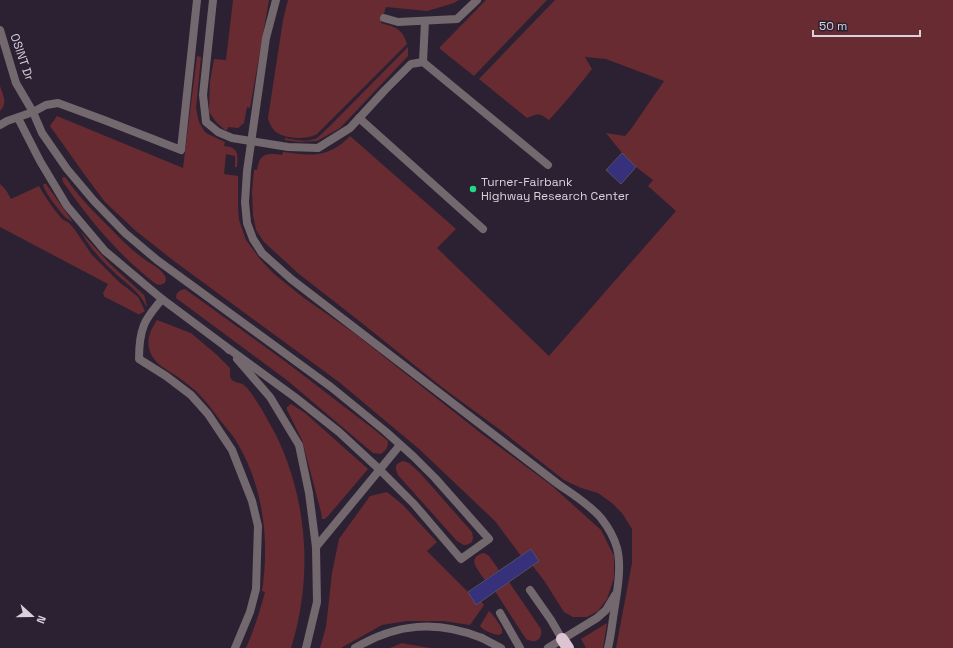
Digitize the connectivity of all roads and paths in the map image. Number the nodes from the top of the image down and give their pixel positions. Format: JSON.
{"nodes":[{"id":1,"x":197,"y":0,"type":"edge"},
{"id":2,"x":213,"y":0,"type":"edge"},
{"id":3,"x":276,"y":0,"type":"edge"},
{"id":4,"x":477,"y":0,"type":"edge"},
{"id":5,"x":384,"y":18,"type":"dead end"},
{"id":6,"x":425,"y":21,"type":"junction"},
{"id":7,"x":0,"y":30,"type":"edge"},
{"id":8,"x":423,"y":62,"type":"junction"},
{"id":9,"x":33,"y":112,"type":"junction"},
{"id":10,"x":18,"y":118,"type":"junction"},
{"id":11,"x":359,"y":118,"type":"junction"},
{"id":12,"x":0,"y":125,"type":"edge"},
{"id":13,"x":252,"y":141,"type":"junction"},
{"id":14,"x":548,"y":165,"type":"dead end"},
{"id":15,"x":483,"y":229,"type":"dead end"},
{"id":16,"x":162,"y":299,"type":"junction"},
{"id":17,"x":225,"y":346,"type":"junction"},
{"id":18,"x":400,"y":445,"type":"junction"},
{"id":19,"x":379,"y":469,"type":"junction"},
{"id":20,"x":316,"y":547,"type":"junction"},
{"id":21,"x":530,"y":590,"type":"dead end"},
{"id":22,"x":617,"y":593,"type":"junction"},
{"id":23,"x":500,"y":613,"type":"dead end"},
{"id":24,"x":565,"y":644,"type":"edge"},
{"id":25,"x":236,"y":648,"type":"edge"},
{"id":26,"x":306,"y":648,"type":"edge"},
{"id":27,"x":355,"y":648,"type":"edge"},
{"id":28,"x":502,"y":648,"type":"edge"},
{"id":29,"x":520,"y":648,"type":"edge"},
{"id":30,"x":548,"y":648,"type":"edge"},
{"id":31,"x":608,"y":648,"type":"edge"}],
"edges":[{"from":1,"to":9,"type":"street"},
{"from":2,"to":13,"type":"street"},
{"from":3,"to":13,"type":"street"},
{"from":4,"to":6,"type":"street"},
{"from":5,"to":6,"type":"street"},
{"from":6,"to":8,"type":"street"},
{"from":7,"to":9,"type":"street","name":"OSINT Dr"},
{"from":8,"to":11,"type":"street"},
{"from":8,"to":14,"type":"street"},
{"from":9,"to":10,"type":"street"},
{"from":9,"to":18,"type":"street","name":"OSINT Dr"},
{"from":10,"to":12,"type":"street"},
{"from":10,"to":16,"type":"street"},
{"from":11,"to":13,"type":"street"},
{"from":11,"to":15,"type":"street"},
{"from":13,"to":22,"type":"street"},
{"from":16,"to":17,"type":"street"},
{"from":16,"to":25,"type":"street"},
{"from":17,"to":19,"type":"street"},
{"from":17,"to":20,"type":"street"},
{"from":18,"to":19,"type":"street"},
{"from":18,"to":19,"type":"street","name":"OSINT Dr"},
{"from":19,"to":20,"type":"street"},
{"from":20,"to":26,"type":"street"},
{"from":21,"to":24,"type":"street"},
{"from":22,"to":24,"type":"street"},
{"from":22,"to":31,"type":"street"},
{"from":23,"to":29,"type":"street"},
{"from":24,"to":30,"type":"street"},
{"from":27,"to":28,"type":"street"}]}
